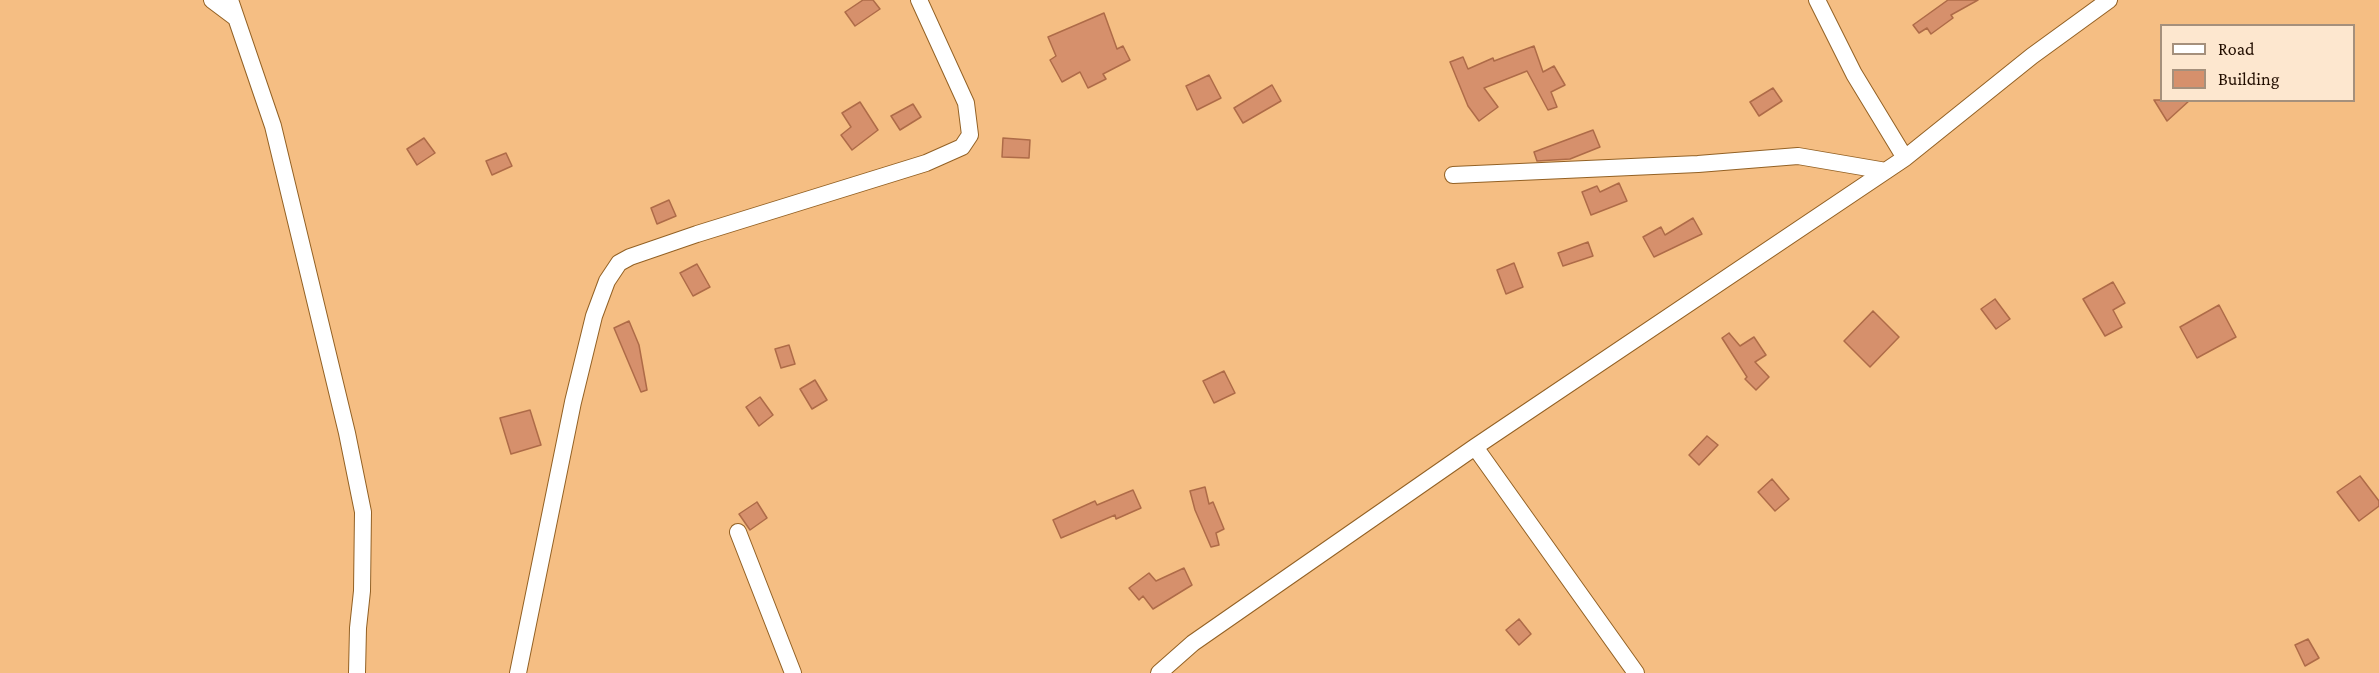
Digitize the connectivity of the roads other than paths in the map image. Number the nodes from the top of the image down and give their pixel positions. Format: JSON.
{"nodes":[{"id":1,"x":212,"y":0,"type":"edge"},
{"id":2,"x":230,"y":0,"type":"edge"},
{"id":3,"x":919,"y":0,"type":"edge"},
{"id":4,"x":1817,"y":0,"type":"edge"},
{"id":5,"x":2109,"y":0,"type":"edge"},
{"id":6,"x":236,"y":18,"type":"junction"},
{"id":7,"x":1905,"y":158,"type":"junction"},
{"id":8,"x":1886,"y":171,"type":"junction"},
{"id":9,"x":1453,"y":175,"type":"dead end"},
{"id":10,"x":1475,"y":447,"type":"junction"},
{"id":11,"x":738,"y":532,"type":"dead end"},
{"id":12,"x":357,"y":673,"type":"edge"},
{"id":13,"x":518,"y":673,"type":"edge"},
{"id":14,"x":794,"y":673,"type":"edge"},
{"id":15,"x":1159,"y":673,"type":"edge"},
{"id":16,"x":1636,"y":673,"type":"edge"}],
"edges":[{"from":1,"to":6,"type":"street"},
{"from":2,"to":6,"type":"street"},
{"from":3,"to":13,"type":"street"},
{"from":4,"to":7,"type":"street"},
{"from":5,"to":7,"type":"street"},
{"from":6,"to":12,"type":"street"},
{"from":7,"to":8,"type":"street"},
{"from":8,"to":9,"type":"street"},
{"from":8,"to":10,"type":"street"},
{"from":10,"to":15,"type":"street"},
{"from":10,"to":16,"type":"street"},
{"from":11,"to":14,"type":"street"}]}
